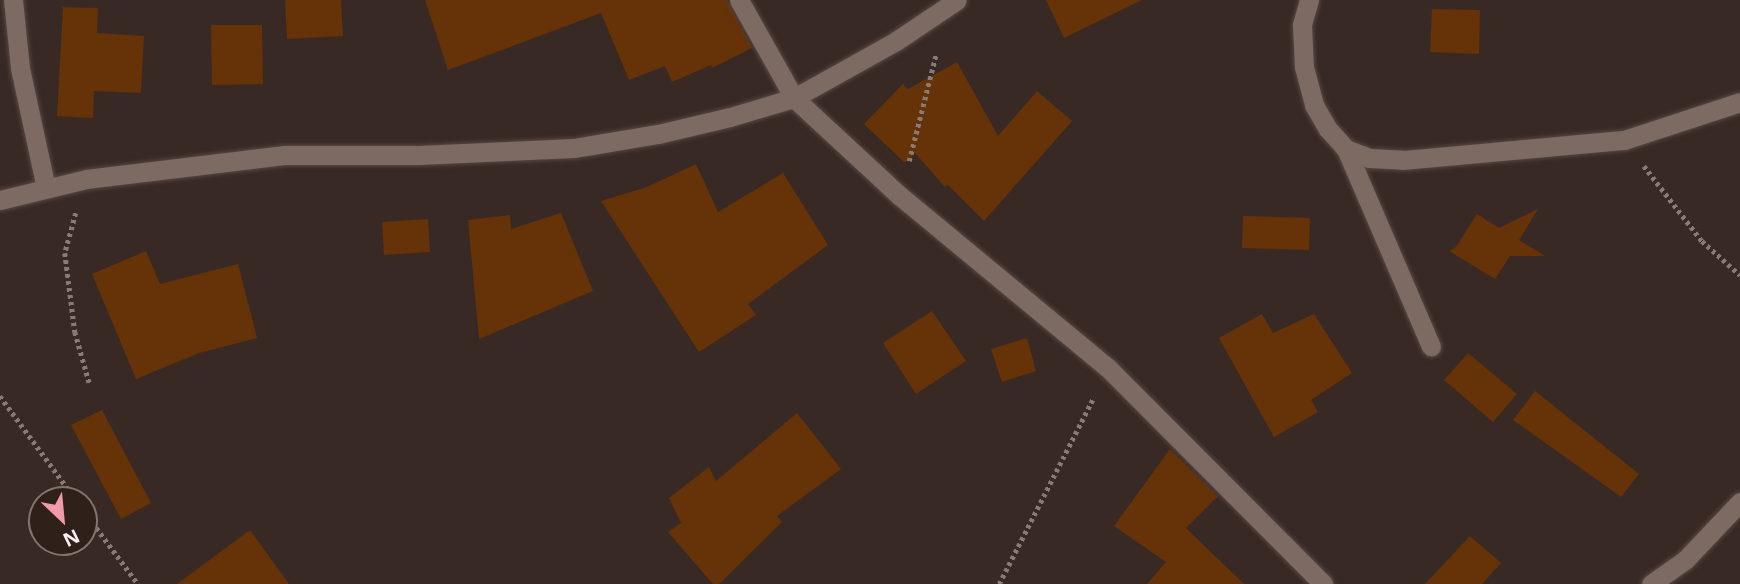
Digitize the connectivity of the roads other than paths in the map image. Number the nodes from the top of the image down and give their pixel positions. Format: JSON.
{"nodes":[{"id":1,"x":13,"y":0,"type":"edge"},
{"id":2,"x":739,"y":0,"type":"edge"},
{"id":3,"x":1309,"y":0,"type":"edge"},
{"id":4,"x":953,"y":3,"type":"edge"},
{"id":5,"x":794,"y":97,"type":"junction"},
{"id":6,"x":1740,"y":102,"type":"edge"},
{"id":7,"x":1346,"y":149,"type":"junction"},
{"id":8,"x":46,"y":188,"type":"junction"},
{"id":9,"x":0,"y":200,"type":"edge"},
{"id":10,"x":1431,"y":346,"type":"dead end"},
{"id":11,"x":1740,"y":502,"type":"edge"},
{"id":12,"x":1323,"y":584,"type":"edge"},
{"id":13,"x":1651,"y":584,"type":"edge"}],
"edges":[{"from":1,"to":8,"type":"street"},
{"from":2,"to":5,"type":"street"},
{"from":3,"to":7,"type":"street"},
{"from":4,"to":5,"type":"street"},
{"from":5,"to":8,"type":"street"},
{"from":5,"to":12,"type":"street"},
{"from":6,"to":7,"type":"street"},
{"from":7,"to":10,"type":"street"},
{"from":8,"to":9,"type":"street"},
{"from":11,"to":13,"type":"street"}]}
